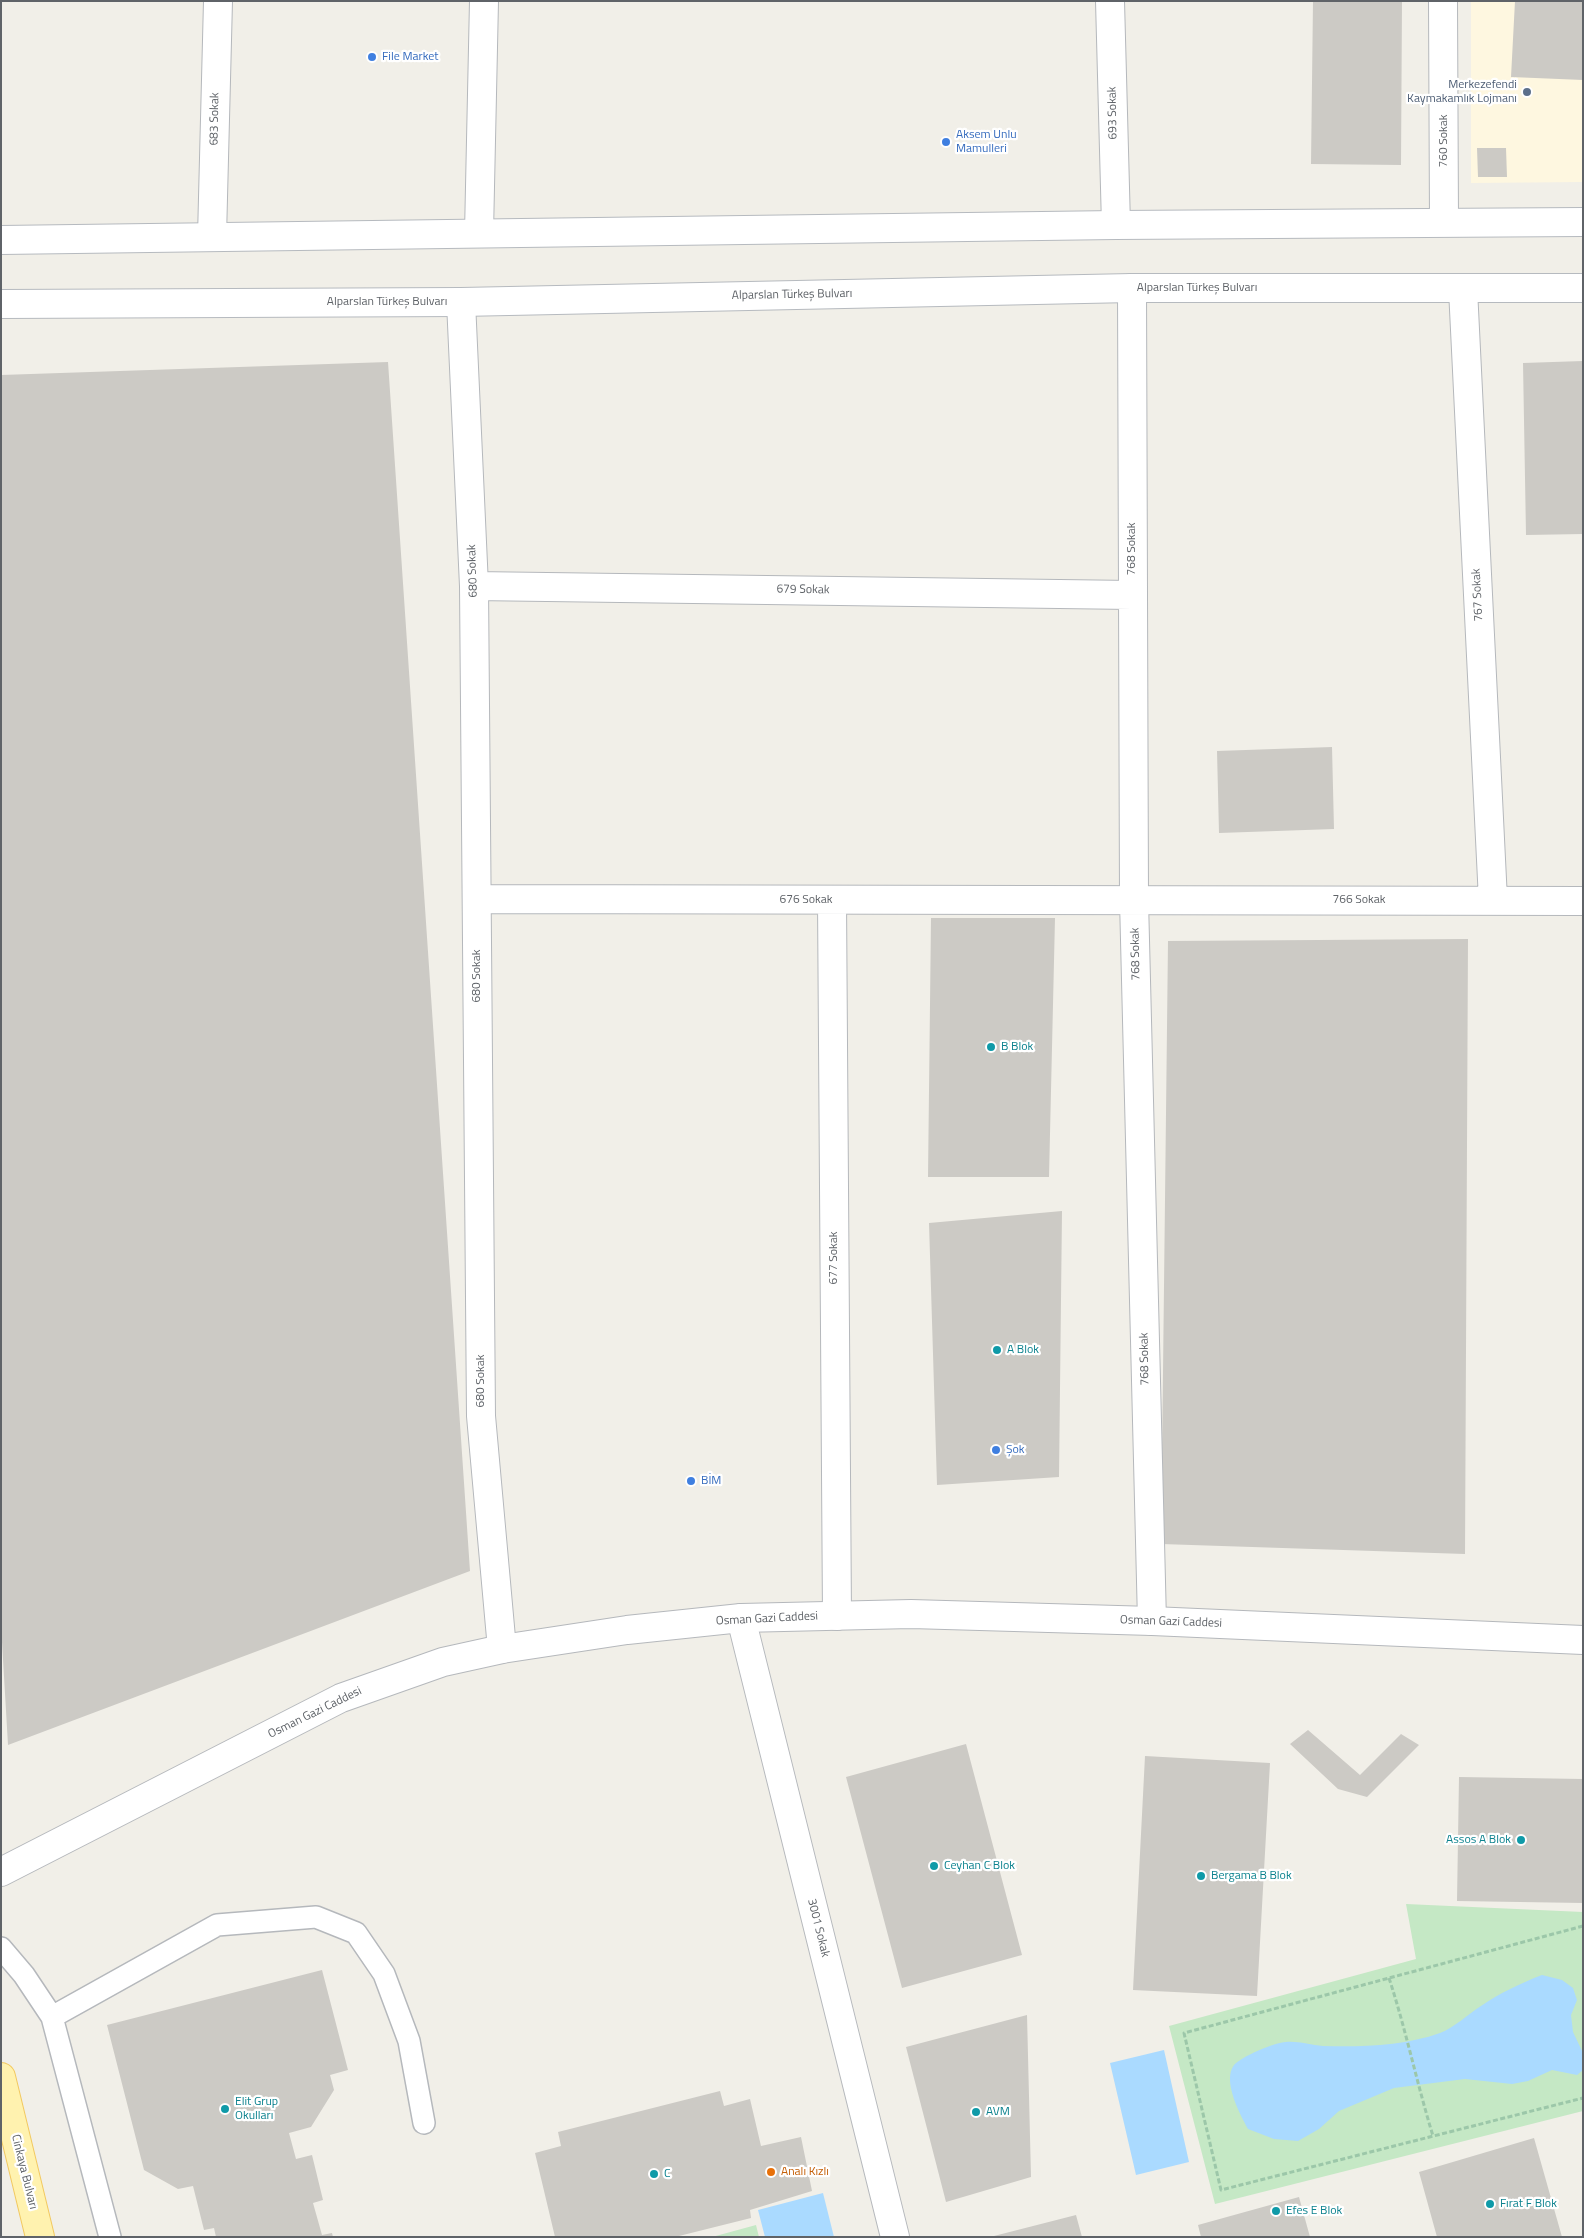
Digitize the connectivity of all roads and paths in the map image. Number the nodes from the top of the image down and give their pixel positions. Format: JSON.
{"nodes":[{"id":1,"x":218,"y":1,"type":"edge"},
{"id":2,"x":484,"y":1,"type":"edge"},
{"id":3,"x":1110,"y":1,"type":"edge"},
{"id":4,"x":1443,"y":1,"type":"edge"},
{"id":5,"x":1444,"y":222,"type":"junction"},
{"id":6,"x":1583,"y":222,"type":"edge"},
{"id":7,"x":1116,"y":225,"type":"junction"},
{"id":8,"x":478,"y":234,"type":"junction"},
{"id":9,"x":212,"y":237,"type":"junction"},
{"id":10,"x":1,"y":240,"type":"edge"},
{"id":11,"x":1132,"y":288,"type":"junction"},
{"id":12,"x":1583,"y":288,"type":"edge"},
{"id":13,"x":1463,"y":289,"type":"junction"},
{"id":14,"x":461,"y":302,"type":"junction"},
{"id":15,"x":1,"y":304,"type":"edge"},
{"id":16,"x":474,"y":586,"type":"junction"},
{"id":17,"x":1132,"y":595,"type":"junction"},
{"id":18,"x":477,"y":899,"type":"junction"},
{"id":19,"x":832,"y":900,"type":"junction"},
{"id":20,"x":1134,"y":900,"type":"junction"},
{"id":21,"x":1494,"y":900,"type":"junction"},
{"id":22,"x":1583,"y":901,"type":"edge"},
{"id":23,"x":837,"y":1616,"type":"junction"},
{"id":24,"x":741,"y":1618,"type":"junction"},
{"id":25,"x":1152,"y":1621,"type":"junction"},
{"id":26,"x":1583,"y":1640,"type":"edge"},
{"id":27,"x":502,"y":1650,"type":"junction"},
{"id":28,"x":1,"y":1872,"type":"edge"},
{"id":29,"x":1583,"y":1926,"type":"edge"},
{"id":30,"x":1,"y":1948,"type":"edge"},
{"id":31,"x":1389,"y":1978,"type":"junction"},
{"id":32,"x":52,"y":2017,"type":"junction"},
{"id":33,"x":1,"y":2077,"type":"edge"},
{"id":34,"x":1583,"y":2098,"type":"edge"},
{"id":35,"x":424,"y":2123,"type":"dead end"},
{"id":36,"x":1433,"y":2136,"type":"junction"},
{"id":37,"x":40,"y":2237,"type":"edge"},
{"id":38,"x":110,"y":2237,"type":"edge"},
{"id":39,"x":895,"y":2237,"type":"edge"}],
"edges":[{"from":1,"to":9,"type":"street","name":"683 Sokak"},
{"from":2,"to":8,"type":"street"},
{"from":3,"to":7,"type":"street","name":"693 Sokak"},
{"from":4,"to":5,"type":"street","name":"760 Sokak"},
{"from":5,"to":6,"type":"street"},
{"from":5,"to":7,"type":"street"},
{"from":7,"to":8,"type":"street"},
{"from":8,"to":9,"type":"street"},
{"from":9,"to":10,"type":"street"},
{"from":11,"to":13,"type":"street","name":"Alparslan Türkeş Bulvarı"},
{"from":11,"to":14,"type":"street","name":"Alparslan Türkeş Bulvarı"},
{"from":11,"to":17,"type":"street","name":"768 Sokak"},
{"from":12,"to":13,"type":"street","name":"Alparslan Türkeş Bulvarı"},
{"from":13,"to":21,"type":"street","name":"767 Sokak"},
{"from":14,"to":15,"type":"street","name":"Alparslan Türkeş Bulvarı"},
{"from":14,"to":16,"type":"street","name":"680 Sokak"},
{"from":16,"to":17,"type":"street","name":"679 Sokak"},
{"from":16,"to":18,"type":"street","name":"680 Sokak"},
{"from":17,"to":20,"type":"street","name":"768 Sokak"},
{"from":18,"to":19,"type":"street","name":"676 Sokak"},
{"from":18,"to":27,"type":"street","name":"680 Sokak"},
{"from":19,"to":20,"type":"street","name":"676 Sokak"},
{"from":19,"to":23,"type":"street","name":"677 Sokak"},
{"from":20,"to":21,"type":"street","name":"766 Sokak"},
{"from":20,"to":25,"type":"street","name":"768 Sokak"},
{"from":21,"to":22,"type":"street","name":"766 Sokak"},
{"from":23,"to":24,"type":"street","name":"Osman Gazi Caddesi"},
{"from":23,"to":25,"type":"street","name":"Osman Gazi Caddesi"},
{"from":24,"to":27,"type":"street","name":"Osman Gazi Caddesi"},
{"from":24,"to":39,"type":"street","name":"3001 Sokak"},
{"from":25,"to":26,"type":"street","name":"Osman Gazi Caddesi"},
{"from":27,"to":28,"type":"street","name":"Osman Gazi Caddesi"},
{"from":29,"to":31,"type":"path"},
{"from":30,"to":32,"type":"lane"},
{"from":31,"to":36,"type":"path"},
{"from":31,"to":36,"type":"path"},
{"from":32,"to":35,"type":"lane"},
{"from":32,"to":38,"type":"lane"},
{"from":33,"to":37,"type":"main road","name":"Cinkaya Bulvarı"},
{"from":34,"to":36,"type":"path"}]}
